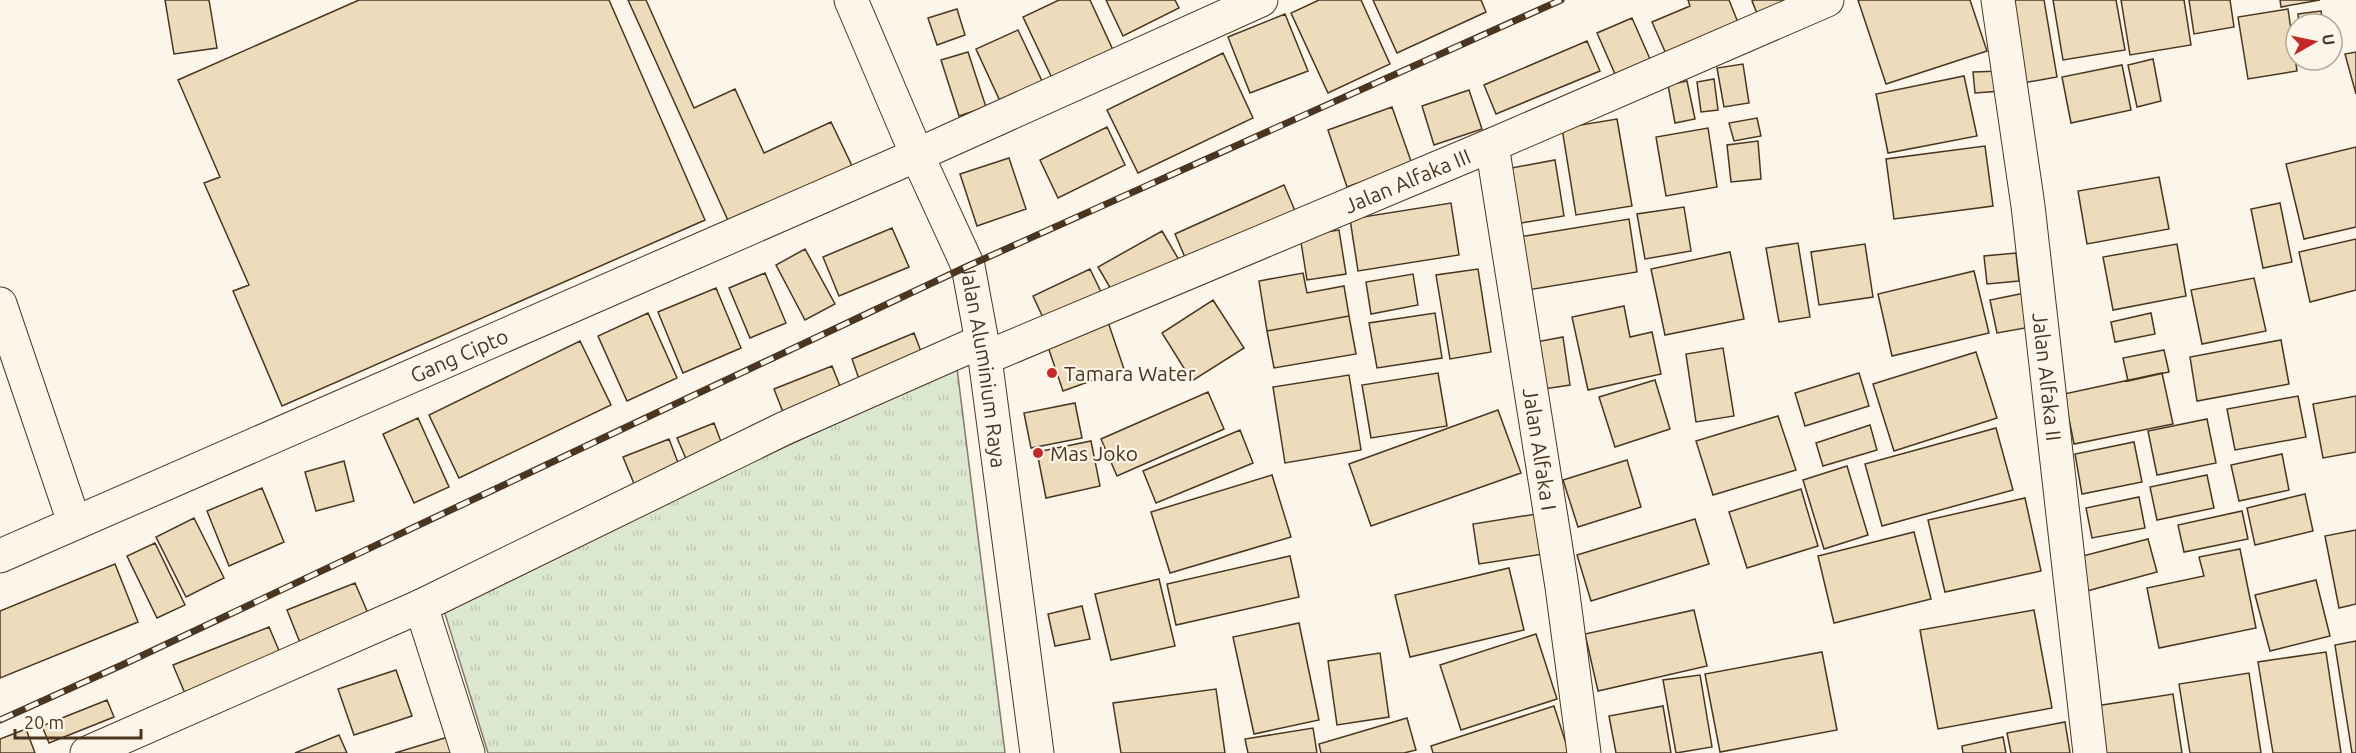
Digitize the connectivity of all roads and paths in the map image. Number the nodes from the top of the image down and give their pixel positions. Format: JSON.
{"nodes":[{"id":1,"x":851,"y":0,"type":"edge"},
{"id":2,"x":1262,"y":0,"type":"edge"},
{"id":3,"x":1827,"y":0,"type":"edge"},
{"id":4,"x":1998,"y":0,"type":"edge"},
{"id":5,"x":1492,"y":145,"type":"junction"},
{"id":6,"x":917,"y":155,"type":"junction"},
{"id":7,"x":0,"y":304,"type":"edge"},
{"id":8,"x":983,"y":350,"type":"junction"},
{"id":9,"x":74,"y":522,"type":"junction"},
{"id":10,"x":0,"y":556,"type":"edge"},
{"id":11,"x":421,"y":606,"type":"junction"},
{"id":12,"x":87,"y":753,"type":"edge"},
{"id":13,"x":468,"y":753,"type":"edge"},
{"id":14,"x":1036,"y":753,"type":"edge"},
{"id":15,"x":1584,"y":753,"type":"edge"},
{"id":16,"x":2090,"y":753,"type":"edge"}],
"edges":[{"from":1,"to":6,"type":"street","name":"Jalan Aluminium Raya"},
{"from":2,"to":6,"type":"street","name":"Gang Cipto"},
{"from":3,"to":5,"type":"street","name":"Jalan Alfaka III"},
{"from":4,"to":16,"type":"street","name":"Jalan Alfaka II"},
{"from":5,"to":8,"type":"street","name":"Jalan Alfaka III"},
{"from":5,"to":15,"type":"street","name":"Jalan Alfaka I"},
{"from":6,"to":8,"type":"street","name":"Jalan Aluminium Raya"},
{"from":6,"to":9,"type":"street","name":"Gang Cipto"},
{"from":7,"to":9,"type":"street"},
{"from":8,"to":11,"type":"street","name":"Jalan Alfaka III"},
{"from":8,"to":14,"type":"street","name":"Jalan Aluminium Raya"},
{"from":9,"to":10,"type":"street","name":"Gang Cipto"},
{"from":11,"to":12,"type":"street","name":"Jalan Alfaka III"},
{"from":11,"to":13,"type":"street"}]}
